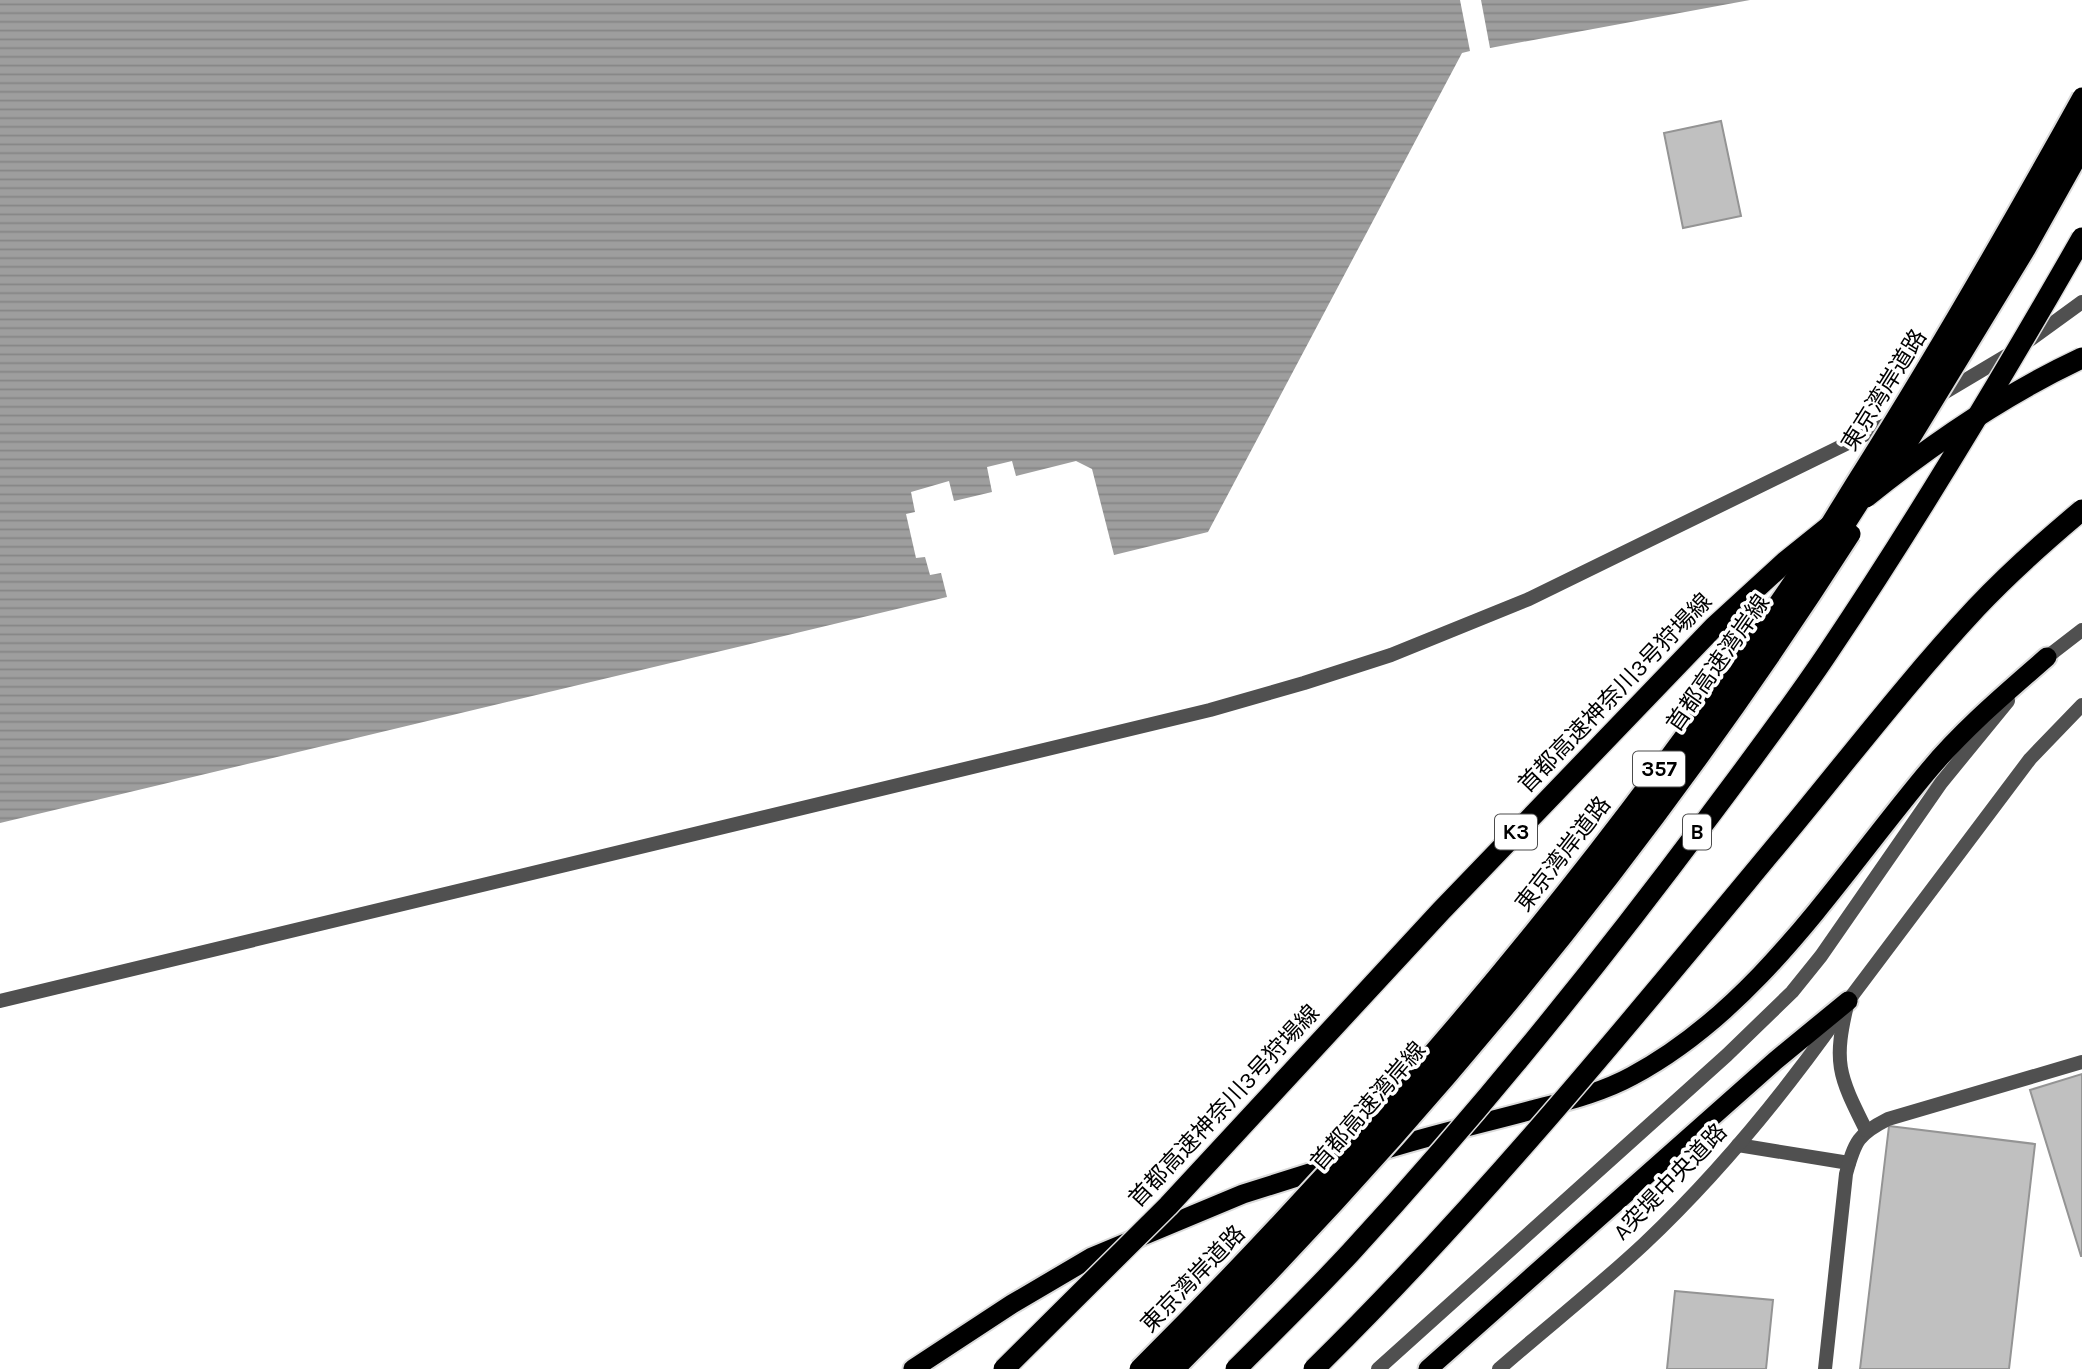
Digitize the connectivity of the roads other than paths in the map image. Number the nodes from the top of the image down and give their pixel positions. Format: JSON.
{"nodes":[{"id":1,"x":2082,"y":97,"type":"edge"},
{"id":2,"x":2082,"y":123,"type":"edge"},
{"id":3,"x":2082,"y":149,"type":"edge"},
{"id":4,"x":2082,"y":238,"type":"edge"},
{"id":5,"x":2082,"y":302,"type":"edge"},
{"id":6,"x":2082,"y":358,"type":"edge"},
{"id":7,"x":2082,"y":510,"type":"edge"},
{"id":8,"x":2082,"y":630,"type":"edge"},
{"id":9,"x":2047,"y":657,"type":"junction"},
{"id":10,"x":2082,"y":705,"type":"edge"},
{"id":11,"x":0,"y":1001,"type":"edge"},
{"id":12,"x":1849,"y":1001,"type":"junction"},
{"id":13,"x":2082,"y":1062,"type":"edge"},
{"id":14,"x":1866,"y":1130,"type":"junction"},
{"id":15,"x":1738,"y":1145,"type":"junction"},
{"id":16,"x":1849,"y":1163,"type":"junction"},
{"id":17,"x":1432,"y":1365,"type":"edge"},
{"id":18,"x":913,"y":1369,"type":"edge"},
{"id":19,"x":1004,"y":1369,"type":"edge"},
{"id":20,"x":1139,"y":1369,"type":"edge"},
{"id":21,"x":1157,"y":1369,"type":"edge"},
{"id":22,"x":1175,"y":1369,"type":"edge"},
{"id":23,"x":1236,"y":1369,"type":"edge"},
{"id":24,"x":1314,"y":1369,"type":"edge"},
{"id":25,"x":1378,"y":1369,"type":"edge"},
{"id":26,"x":1499,"y":1369,"type":"edge"},
{"id":27,"x":1825,"y":1369,"type":"edge"}],
"edges":[{"from":1,"to":20,"type":"highway","name":"東京湾岸道路","number":"357","bridge":true},
{"from":2,"to":21,"type":"highway","name":"首都高速湾岸線","bridge":true},
{"from":3,"to":22,"type":"highway","name":"東京湾岸道路","number":"357","bridge":true},
{"from":4,"to":23,"type":"highway","number":"B","bridge":true},
{"from":5,"to":11,"type":"street"},
{"from":6,"to":19,"type":"highway","name":"首都高速神奈川3号狩場線","number":"K3","bridge":true},
{"from":7,"to":24,"type":"highway","bridge":true},
{"from":8,"to":9,"type":"street"},
{"from":9,"to":18,"type":"highway","bridge":true},
{"from":9,"to":25,"type":"street"},
{"from":10,"to":12,"type":"street","name":"A突堤中央道路"},
{"from":12,"to":14,"type":"street"},
{"from":12,"to":15,"type":"street","name":"A突堤中央道路"},
{"from":12,"to":17,"type":"highway"},
{"from":13,"to":14,"type":"street"},
{"from":14,"to":16,"type":"street"},
{"from":15,"to":16,"type":"street"},
{"from":15,"to":26,"type":"street","name":"A突堤中央道路"},
{"from":16,"to":27,"type":"street"}]}
